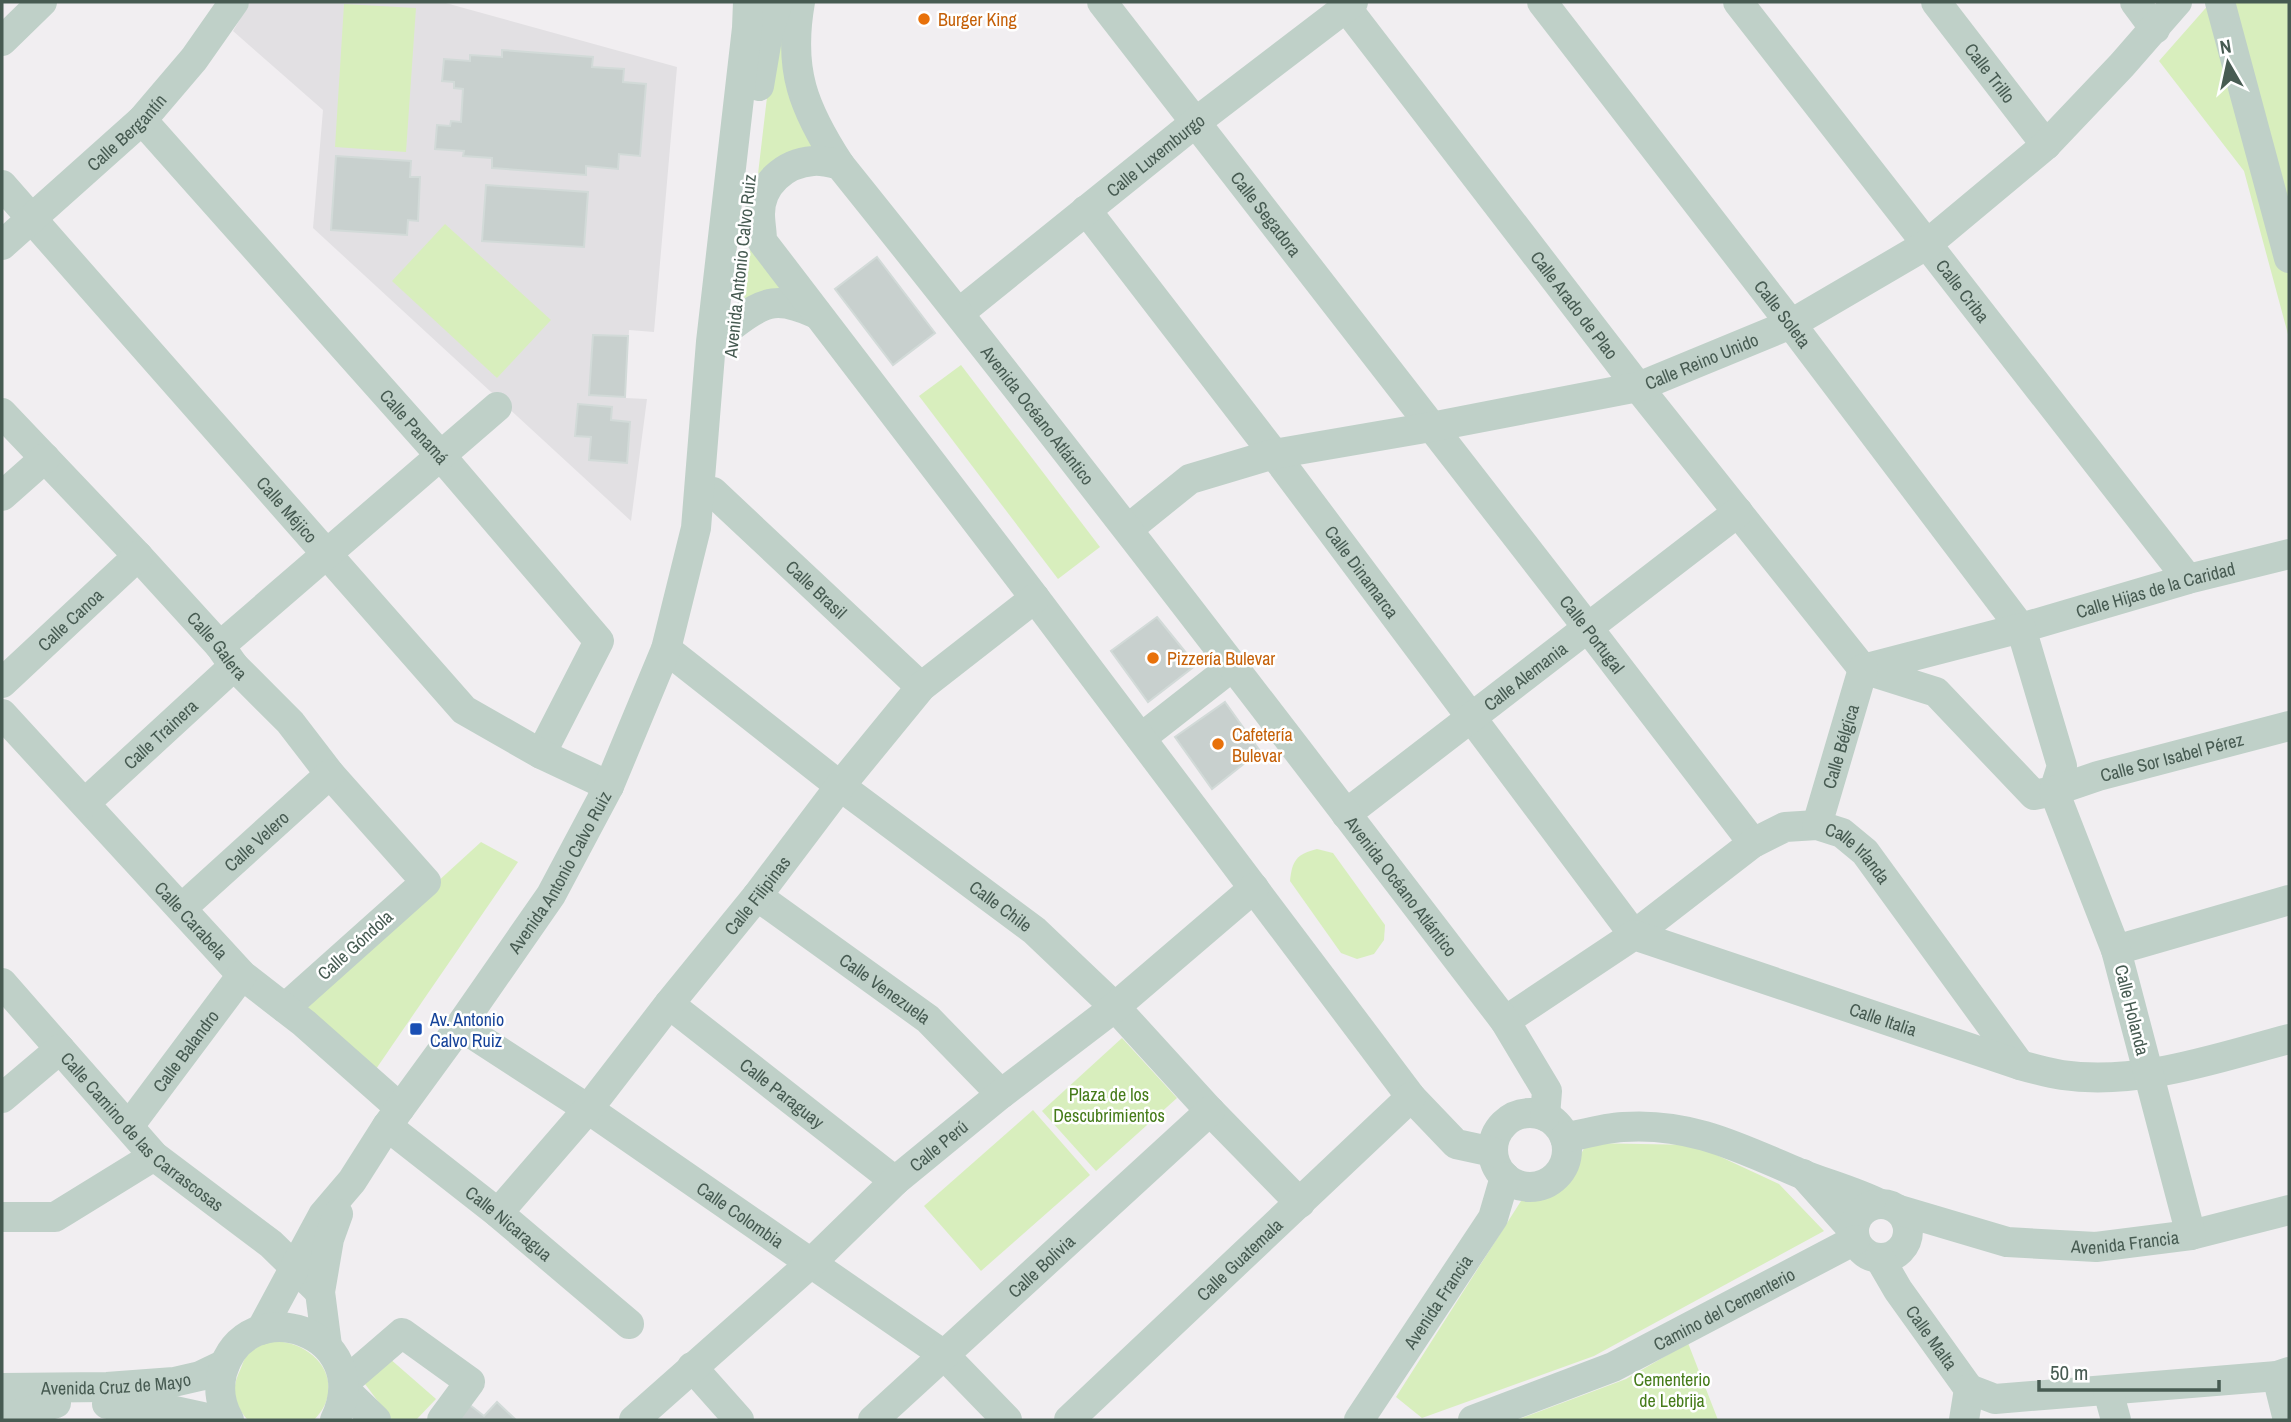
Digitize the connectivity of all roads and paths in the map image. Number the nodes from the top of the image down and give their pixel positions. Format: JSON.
{"nodes":[{"id":1,"x":42,"y":2,"type":"edge"},
{"id":2,"x":234,"y":2,"type":"edge"},
{"id":3,"x":748,"y":2,"type":"edge"},
{"id":4,"x":778,"y":2,"type":"edge"},
{"id":5,"x":800,"y":2,"type":"edge"},
{"id":6,"x":1102,"y":2,"type":"edge"},
{"id":7,"x":1542,"y":2,"type":"edge"},
{"id":8,"x":1738,"y":2,"type":"edge"},
{"id":9,"x":1936,"y":2,"type":"edge"},
{"id":10,"x":2134,"y":2,"type":"edge"},
{"id":11,"x":2177,"y":2,"type":"edge"},
{"id":12,"x":2220,"y":2,"type":"edge"},
{"id":13,"x":1347,"y":4,"type":"edge"},
{"id":14,"x":2155,"y":29,"type":"junction"},
{"id":15,"x":2,"y":41,"type":"edge"},
{"id":16,"x":142,"y":120,"type":"junction"},
{"id":17,"x":1196,"y":122,"type":"junction"},
{"id":18,"x":2046,"y":145,"type":"junction"},
{"id":19,"x":840,"y":164,"type":"junction"},
{"id":20,"x":730,"y":183,"type":"junction"},
{"id":21,"x":2,"y":185,"type":"edge"},
{"id":22,"x":1086,"y":210,"type":"junction"},
{"id":23,"x":745,"y":211,"type":"junction"},
{"id":24,"x":32,"y":219,"type":"junction"},
{"id":25,"x":762,"y":241,"type":"junction"},
{"id":26,"x":2,"y":245,"type":"edge"},
{"id":27,"x":1926,"y":245,"type":"junction"},
{"id":28,"x":2289,"y":258,"type":"edge"},
{"id":29,"x":959,"y":313,"type":"junction"},
{"id":30,"x":817,"y":314,"type":"junction"},
{"id":31,"x":1791,"y":324,"type":"junction"},
{"id":32,"x":733,"y":325,"type":"junction"},
{"id":33,"x":1637,"y":387,"type":"junction"},
{"id":34,"x":497,"y":407,"type":"dead end"},
{"id":35,"x":2,"y":413,"type":"edge"},
{"id":36,"x":1432,"y":427,"type":"junction"},
{"id":37,"x":1274,"y":454,"type":"junction"},
{"id":38,"x":440,"y":455,"type":"junction"},
{"id":39,"x":45,"y":458,"type":"junction"},
{"id":40,"x":713,"y":492,"type":"junction"},
{"id":41,"x":2,"y":496,"type":"edge"},
{"id":42,"x":1738,"y":512,"type":"junction"},
{"id":43,"x":696,"y":528,"type":"junction"},
{"id":44,"x":1128,"y":529,"type":"junction"},
{"id":45,"x":327,"y":554,"type":"junction"},
{"id":46,"x":2289,"y":554,"type":"edge"},
{"id":47,"x":138,"y":556,"type":"junction"},
{"id":48,"x":2188,"y":579,"type":"junction"},
{"id":49,"x":1035,"y":598,"type":"junction"},
{"id":50,"x":1588,"y":628,"type":"junction"},
{"id":51,"x":2021,"y":628,"type":"junction"},
{"id":52,"x":666,"y":649,"type":"junction"},
{"id":53,"x":227,"y":656,"type":"junction"},
{"id":54,"x":1233,"y":666,"type":"junction"},
{"id":55,"x":1863,"y":669,"type":"junction"},
{"id":56,"x":2,"y":683,"type":"edge"},
{"id":57,"x":921,"y":687,"type":"junction"},
{"id":58,"x":2,"y":714,"type":"edge"},
{"id":59,"x":1471,"y":718,"type":"junction"},
{"id":60,"x":2289,"y":726,"type":"edge"},
{"id":61,"x":1141,"y":738,"type":"junction"},
{"id":62,"x":541,"y":754,"type":"junction"},
{"id":63,"x":330,"y":774,"type":"junction"},
{"id":64,"x":609,"y":786,"type":"junction"},
{"id":65,"x":840,"y":786,"type":"junction"},
{"id":66,"x":2054,"y":791,"type":"junction"},
{"id":67,"x":85,"y":803,"type":"junction"},
{"id":68,"x":1346,"y":814,"type":"junction"},
{"id":69,"x":1817,"y":825,"type":"junction"},
{"id":70,"x":1753,"y":843,"type":"junction"},
{"id":71,"x":426,"y":882,"type":"joint"},
{"id":72,"x":1254,"y":888,"type":"junction"},
{"id":73,"x":757,"y":896,"type":"junction"},
{"id":74,"x":2289,"y":900,"type":"edge"},
{"id":75,"x":182,"y":908,"type":"junction"},
{"id":76,"x":1633,"y":934,"type":"junction"},
{"id":77,"x":2116,"y":950,"type":"junction"},
{"id":78,"x":242,"y":975,"type":"junction"},
{"id":79,"x":2,"y":983,"type":"edge"},
{"id":80,"x":669,"y":1004,"type":"junction"},
{"id":81,"x":1115,"y":1007,"type":"junction"},
{"id":82,"x":285,"y":1008,"type":"junction"},
{"id":83,"x":1505,"y":1021,"type":"junction"},
{"id":84,"x":460,"y":1026,"type":"junction"},
{"id":85,"x":2289,"y":1039,"type":"edge"},
{"id":86,"x":60,"y":1049,"type":"junction"},
{"id":87,"x":2020,"y":1065,"type":"junction"},
{"id":88,"x":2148,"y":1073,"type":"junction"},
{"id":89,"x":1001,"y":1094,"type":"junction"},
{"id":90,"x":1411,"y":1097,"type":"junction"},
{"id":91,"x":2,"y":1098,"type":"edge"},
{"id":92,"x":588,"y":1109,"type":"junction"},
{"id":93,"x":1210,"y":1111,"type":"junction"},
{"id":94,"x":1545,"y":1116,"type":"junction"},
{"id":95,"x":393,"y":1117,"type":"junction"},
{"id":96,"x":128,"y":1126,"type":"junction"},
{"id":97,"x":1565,"y":1138,"type":"junction"},
{"id":98,"x":154,"y":1156,"type":"junction"},
{"id":99,"x":1499,"y":1165,"type":"junction"},
{"id":100,"x":1803,"y":1174,"type":"junction"},
{"id":101,"x":352,"y":1181,"type":"junction"},
{"id":102,"x":895,"y":1181,"type":"junction"},
{"id":103,"x":1300,"y":1203,"type":"junction"},
{"id":104,"x":1889,"y":1207,"type":"junction"},
{"id":105,"x":2289,"y":1210,"type":"edge"},
{"id":106,"x":498,"y":1213,"type":"junction"},
{"id":107,"x":2,"y":1217,"type":"edge"},
{"id":108,"x":1959,"y":1229,"type":"junction"},
{"id":109,"x":1854,"y":1235,"type":"junction"},
{"id":110,"x":2191,"y":1235,"type":"junction"},
{"id":111,"x":1892,"y":1253,"type":"junction"},
{"id":112,"x":811,"y":1263,"type":"junction"},
{"id":113,"x":295,"y":1266,"type":"junction"},
{"id":114,"x":320,"y":1292,"type":"junction"},
{"id":115,"x":629,"y":1324,"type":"dead end"},
{"id":116,"x":261,"y":1331,"type":"junction"},
{"id":117,"x":327,"y":1346,"type":"junction"},
{"id":118,"x":944,"y":1355,"type":"junction"},
{"id":119,"x":225,"y":1364,"type":"junction"},
{"id":120,"x":692,"y":1367,"type":"junction"},
{"id":121,"x":2283,"y":1374,"type":"edge"},
{"id":122,"x":344,"y":1386,"type":"junction"},
{"id":123,"x":2,"y":1388,"type":"edge"},
{"id":124,"x":1969,"y":1389,"type":"junction"},
{"id":125,"x":2108,"y":1391,"type":"junction"},
{"id":126,"x":56,"y":1403,"type":"junction"},
{"id":127,"x":2,"y":1404,"type":"edge"},
{"id":128,"x":218,"y":1416,"type":"edge"},
{"id":129,"x":2,"y":1419,"type":"edge"},
{"id":130,"x":335,"y":1420,"type":"edge"},
{"id":131,"x":376,"y":1420,"type":"edge"},
{"id":132,"x":442,"y":1420,"type":"edge"},
{"id":133,"x":634,"y":1420,"type":"edge"},
{"id":134,"x":739,"y":1420,"type":"edge"},
{"id":135,"x":873,"y":1420,"type":"edge"},
{"id":136,"x":1007,"y":1420,"type":"edge"},
{"id":137,"x":1069,"y":1420,"type":"edge"},
{"id":138,"x":1359,"y":1420,"type":"edge"},
{"id":139,"x":1473,"y":1420,"type":"edge"},
{"id":140,"x":1964,"y":1420,"type":"edge"},
{"id":141,"x":2116,"y":1420,"type":"edge"},
{"id":142,"x":2288,"y":1420,"type":"edge"}],
"edges":[{"from":1,"to":15,"type":"street"},
{"from":2,"to":16,"type":"street","name":"Calle Bergantín"},
{"from":3,"to":20,"type":"street","name":"Avenida Antonio Calvo Ruiz"},
{"from":4,"to":23,"type":"street","name":"Avenida Antonio Calvo Ruiz"},
{"from":5,"to":19,"type":"street","name":"Avenida Océano Atlántico"},
{"from":6,"to":17,"type":"street","name":"Calle Segadora"},
{"from":7,"to":31,"type":"street","name":"Calle Soleta"},
{"from":8,"to":27,"type":"street","name":"Calle Criba"},
{"from":9,"to":18,"type":"street","name":"Calle Trillo"},
{"from":10,"to":14,"type":"street"},
{"from":11,"to":14,"type":"street","name":"Calle Reino Unido"},
{"from":12,"to":28,"type":"street"},
{"from":13,"to":17,"type":"street","name":"Calle Luxemburgo"},
{"from":13,"to":33,"type":"street","name":"Calle Arado de Plao"},
{"from":14,"to":18,"type":"street","name":"Calle Reino Unido"},
{"from":16,"to":24,"type":"street","name":"Calle Bergantín"},
{"from":16,"to":38,"type":"street","name":"Calle Panamá"},
{"from":17,"to":22,"type":"street","name":"Calle Luxemburgo"},
{"from":17,"to":36,"type":"street","name":"Calle Segadora"},
{"from":18,"to":27,"type":"street","name":"Calle Reino Unido"},
{"from":19,"to":25,"type":"street"},
{"from":19,"to":29,"type":"street","name":"Avenida Océano Atlántico"},
{"from":20,"to":23,"type":"street"},
{"from":20,"to":43,"type":"street","name":"Avenida Antonio Calvo Ruiz"},
{"from":21,"to":24,"type":"street","name":"Calle Méjico"},
{"from":22,"to":29,"type":"street","name":"Calle Luxemburgo"},
{"from":22,"to":37,"type":"street","name":"Calle Dinamarca"},
{"from":23,"to":25,"type":"street"},
{"from":23,"to":32,"type":"street","name":"Avenida Antonio Calvo Ruiz"},
{"from":24,"to":26,"type":"street","name":"Calle Bergantín"},
{"from":24,"to":45,"type":"street","name":"Calle Méjico"},
{"from":25,"to":30,"type":"street"},
{"from":27,"to":31,"type":"street","name":"Calle Reino Unido"},
{"from":27,"to":48,"type":"street","name":"Calle Criba"},
{"from":29,"to":44,"type":"street","name":"Avenida Océano Atlántico"},
{"from":30,"to":32,"type":"street"},
{"from":30,"to":49,"type":"street"},
{"from":31,"to":33,"type":"street","name":"Calle Reino Unido"},
{"from":31,"to":51,"type":"street","name":"Calle Soleta"},
{"from":32,"to":40,"type":"street","name":"Avenida Antonio Calvo Ruiz"},
{"from":33,"to":36,"type":"street","name":"Calle Reino Unido"},
{"from":33,"to":42,"type":"street","name":"Calle Arado de Plao"},
{"from":34,"to":38,"type":"street","name":"Calle Trainera"},
{"from":35,"to":39,"type":"street","name":"Calle Galera"},
{"from":36,"to":37,"type":"street","name":"Calle Reino Unido"},
{"from":36,"to":50,"type":"street","name":"Calle Portugal"},
{"from":37,"to":44,"type":"street","name":"Calle Reino Unido"},
{"from":37,"to":59,"type":"street","name":"Calle Dinamarca"},
{"from":38,"to":45,"type":"street","name":"Calle Trainera"},
{"from":38,"to":62,"type":"street","name":"Calle Panamá"},
{"from":39,"to":41,"type":"street"},
{"from":39,"to":47,"type":"street","name":"Calle Galera"},
{"from":40,"to":43,"type":"street","name":"Avenida Antonio Calvo Ruiz"},
{"from":40,"to":57,"type":"street","name":"Calle Brasil"},
{"from":42,"to":50,"type":"street","name":"Calle Alemania"},
{"from":42,"to":55,"type":"street","name":"Calle Arado de Plao"},
{"from":43,"to":52,"type":"street","name":"Avenida Antonio Calvo Ruiz"},
{"from":44,"to":54,"type":"street","name":"Avenida Océano Atlántico"},
{"from":45,"to":53,"type":"street","name":"Calle Trainera"},
{"from":45,"to":62,"type":"street","name":"Calle Méjico"},
{"from":46,"to":48,"type":"street","name":"Calle Hijas de la Caridad"},
{"from":47,"to":53,"type":"street","name":"Calle Galera"},
{"from":47,"to":56,"type":"street","name":"Calle Canoa"},
{"from":48,"to":51,"type":"street","name":"Calle Hijas de la Caridad"},
{"from":49,"to":57,"type":"street","name":"Calle Filipinas"},
{"from":49,"to":61,"type":"street"},
{"from":50,"to":59,"type":"street","name":"Calle Alemania"},
{"from":50,"to":70,"type":"street","name":"Calle Portugal"},
{"from":51,"to":55,"type":"street","name":"Calle Hijas de la Caridad"},
{"from":51,"to":66,"type":"street"},
{"from":52,"to":64,"type":"street","name":"Avenida Antonio Calvo Ruiz"},
{"from":52,"to":65,"type":"street","name":"Calle Chile"},
{"from":53,"to":63,"type":"street","name":"Calle Galera"},
{"from":53,"to":67,"type":"street","name":"Calle Trainera"},
{"from":54,"to":61,"type":"street"},
{"from":54,"to":68,"type":"street","name":"Avenida Océano Atlántico"},
{"from":55,"to":66,"type":"street"},
{"from":55,"to":69,"type":"street","name":"Calle Bélgica"},
{"from":57,"to":65,"type":"street","name":"Calle Filipinas"},
{"from":58,"to":67,"type":"street","name":"Calle Carabela"},
{"from":59,"to":68,"type":"street","name":"Calle Alemania"},
{"from":59,"to":76,"type":"street","name":"Calle Dinamarca"},
{"from":60,"to":66,"type":"street","name":"Calle Sor Isabel Pérez"},
{"from":61,"to":72,"type":"street"},
{"from":62,"to":64,"type":"street","name":"Calle Méjico"},
{"from":63,"to":71,"type":"street","name":"Calle Galera"},
{"from":63,"to":75,"type":"street","name":"Calle Velero"},
{"from":64,"to":84,"type":"street","name":"Avenida Antonio Calvo Ruiz"},
{"from":65,"to":73,"type":"street","name":"Calle Filipinas"},
{"from":65,"to":81,"type":"street","name":"Calle Chile"},
{"from":66,"to":77,"type":"street","name":"Calle Holanda"},
{"from":67,"to":75,"type":"street","name":"Calle Carabela"},
{"from":68,"to":83,"type":"street","name":"Avenida Océano Atlántico"},
{"from":69,"to":70,"type":"street","name":"Calle Irlanda"},
{"from":69,"to":87,"type":"street","name":"Calle Irlanda"},
{"from":70,"to":76,"type":"street","name":"Calle Irlanda"},
{"from":71,"to":82,"type":"street","name":"Calle Góndola"},
{"from":72,"to":81,"type":"street","name":"Calle Perú"},
{"from":72,"to":90,"type":"street"},
{"from":73,"to":80,"type":"street","name":"Calle Filipinas"},
{"from":73,"to":89,"type":"street","name":"Calle Venezuela"},
{"from":74,"to":77,"type":"street"},
{"from":75,"to":78,"type":"street","name":"Calle Carabela"},
{"from":76,"to":83,"type":"street"},
{"from":76,"to":87,"type":"street","name":"Calle Italia"},
{"from":77,"to":88,"type":"street","name":"Calle Holanda"},
{"from":78,"to":82,"type":"street","name":"Calle Carabela"},
{"from":78,"to":96,"type":"street","name":"Calle Balandro"},
{"from":79,"to":86,"type":"street","name":"Calle Camino de las Carrascosas"},
{"from":80,"to":92,"type":"street","name":"Calle Filipinas"},
{"from":80,"to":102,"type":"street","name":"Calle Paraguay"},
{"from":81,"to":89,"type":"street","name":"Calle Perú"},
{"from":81,"to":93,"type":"street","name":"Calle Chile"},
{"from":82,"to":95,"type":"street","name":"Calle Carabela"},
{"from":83,"to":94,"type":"street","name":"Avenida Océano Atlántico"},
{"from":84,"to":92,"type":"street","name":"Calle Colombia"},
{"from":84,"to":95,"type":"street","name":"Avenida Antonio Calvo Ruiz"},
{"from":85,"to":88,"type":"street","name":"Calle Italia"},
{"from":86,"to":91,"type":"street"},
{"from":86,"to":96,"type":"street","name":"Calle Camino de las Carrascosas"},
{"from":87,"to":88,"type":"street","name":"Calle Italia"},
{"from":88,"to":110,"type":"street","name":"Calle Holanda"},
{"from":89,"to":102,"type":"street","name":"Calle Perú"},
{"from":90,"to":99,"type":"street"},
{"from":90,"to":103,"type":"street","name":"Calle Guatemala"},
{"from":92,"to":106,"type":"street","name":"Calle Filipinas"},
{"from":92,"to":112,"type":"street","name":"Calle Colombia"},
{"from":93,"to":103,"type":"street","name":"Calle Chile"},
{"from":93,"to":118,"type":"street","name":"Calle Bolivia"},
{"from":94,"to":97,"type":"street"},
{"from":94,"to":99,"type":"street"},
{"from":95,"to":101,"type":"street","name":"Avenida Antonio Calvo Ruiz"},
{"from":95,"to":106,"type":"street","name":"Calle Nicaragua"},
{"from":96,"to":98,"type":"street","name":"Calle Camino de las Carrascosas"},
{"from":97,"to":99,"type":"street"},
{"from":97,"to":100,"type":"street","name":"Avenida Francia"},
{"from":98,"to":107,"type":"street"},
{"from":98,"to":113,"type":"street","name":"Calle Camino de las Carrascosas"},
{"from":99,"to":138,"type":"street","name":"Avenida Francia"},
{"from":100,"to":104,"type":"street","name":"Avenida Francia"},
{"from":100,"to":109,"type":"street","name":"Avenida Francia"},
{"from":101,"to":113,"type":"street","name":"Avenida Antonio Calvo Ruiz"},
{"from":101,"to":114,"type":"street","name":"Avenida Antonio Calvo Ruiz"},
{"from":102,"to":112,"type":"street","name":"Calle Perú"},
{"from":103,"to":137,"type":"street","name":"Calle Guatemala"},
{"from":104,"to":108,"type":"street","name":"Avenida Francia"},
{"from":104,"to":109,"type":"street"},
{"from":104,"to":111,"type":"street"},
{"from":105,"to":110,"type":"street","name":"Avenida Francia"},
{"from":106,"to":115,"type":"street","name":"Calle Nicaragua"},
{"from":108,"to":110,"type":"street","name":"Avenida Francia"},
{"from":108,"to":111,"type":"street"},
{"from":109,"to":111,"type":"street"},
{"from":109,"to":139,"type":"street","name":"Camino del Cementerio"},
{"from":111,"to":124,"type":"street","name":"Calle Malta"},
{"from":112,"to":118,"type":"street","name":"Calle Colombia"},
{"from":112,"to":120,"type":"street","name":"Calle Perú"},
{"from":113,"to":114,"type":"street"},
{"from":113,"to":116,"type":"street","name":"Avenida Antonio Calvo Ruiz"},
{"from":114,"to":117,"type":"street","name":"Avenida Antonio Calvo Ruiz"},
{"from":116,"to":117,"type":"street"},
{"from":116,"to":119,"type":"street"},
{"from":117,"to":122,"type":"street"},
{"from":118,"to":135,"type":"street","name":"Calle Bolivia"},
{"from":118,"to":136,"type":"street","name":"Calle Colombia"},
{"from":119,"to":123,"type":"street","name":"Avenida Cruz de Mayo"},
{"from":119,"to":128,"type":"street"},
{"from":120,"to":133,"type":"street","name":"Calle Perú"},
{"from":120,"to":134,"type":"street"},
{"from":121,"to":125,"type":"street"},
{"from":121,"to":142,"type":"street"},
{"from":122,"to":130,"type":"street"},
{"from":122,"to":131,"type":"street"},
{"from":122,"to":132,"type":"street"},
{"from":124,"to":125,"type":"street"},
{"from":124,"to":140,"type":"street"},
{"from":125,"to":141,"type":"street"},
{"from":126,"to":127,"type":"street","name":"Avenida Cruz de Mayo"},
{"from":126,"to":128,"type":"street","name":"Avenida Cruz de Mayo"},
{"from":126,"to":129,"type":"street"}]}
